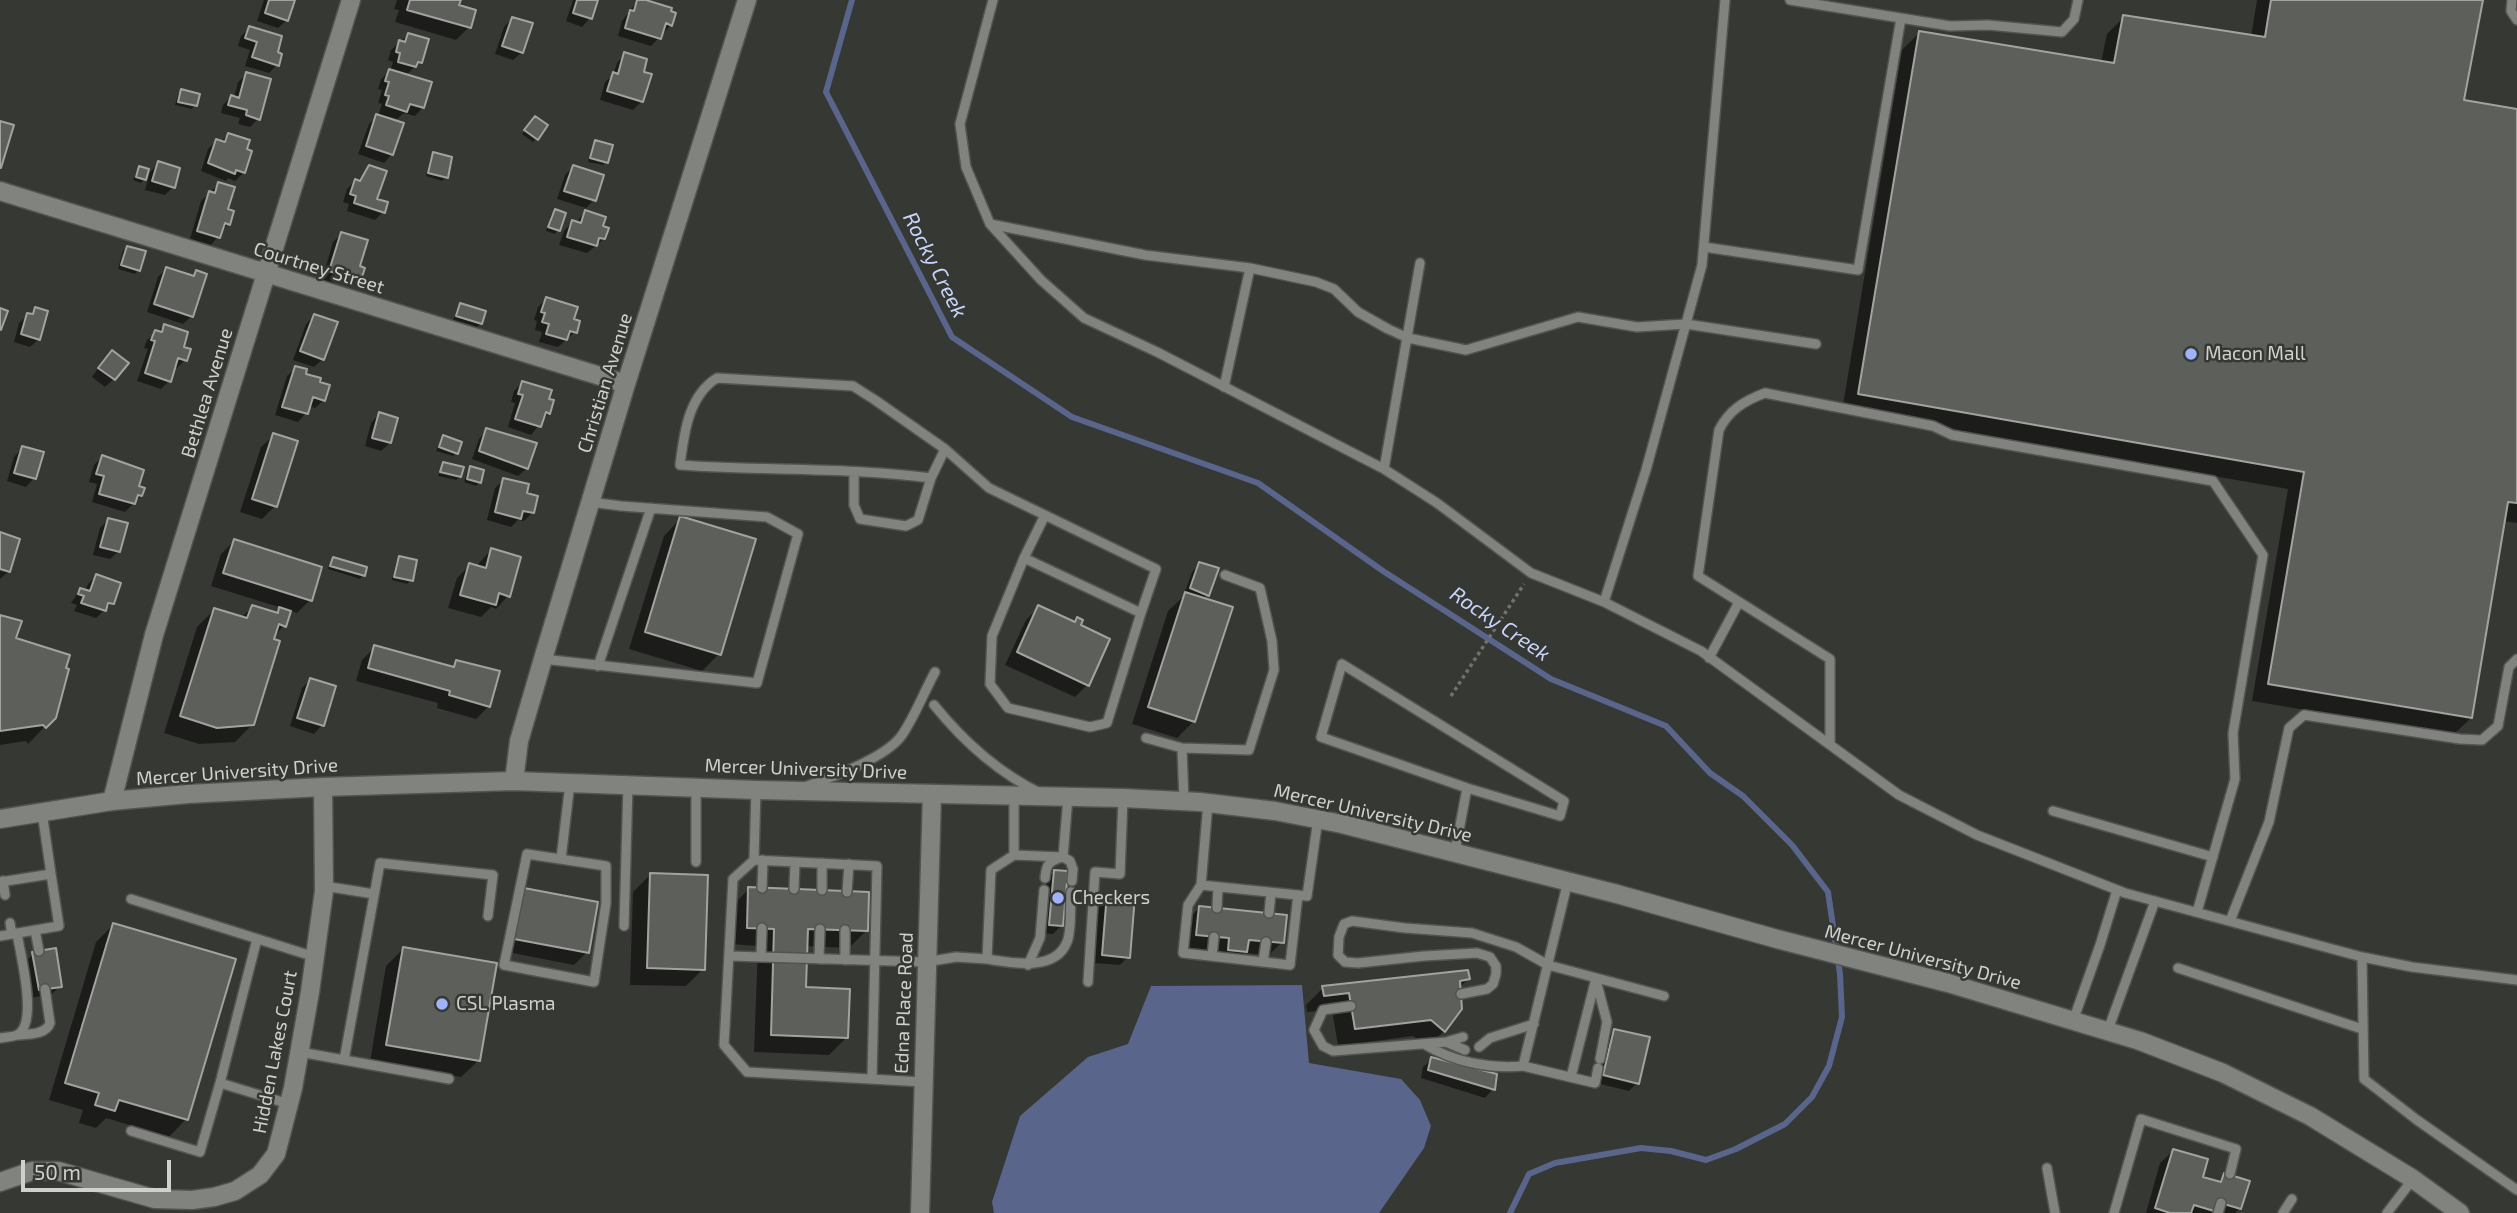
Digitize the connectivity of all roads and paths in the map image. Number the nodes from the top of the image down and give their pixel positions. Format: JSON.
{"nodes":[{"id":1,"x":351,"y":0,"type":"edge"},
{"id":2,"x":747,"y":0,"type":"edge"},
{"id":3,"x":1725,"y":0,"type":"edge"},
{"id":4,"x":1790,"y":0,"type":"edge"},
{"id":5,"x":2078,"y":0,"type":"edge"},
{"id":6,"x":2512,"y":0,"type":"edge"},
{"id":7,"x":994,"y":1,"type":"edge"},
{"id":8,"x":1835,"y":3,"type":"edge"},
{"id":9,"x":1901,"y":18,"type":"junction"},
{"id":10,"x":2517,"y":20,"type":"edge"},
{"id":11,"x":0,"y":191,"type":"edge"},
{"id":12,"x":990,"y":224,"type":"junction"},
{"id":13,"x":1704,"y":247,"type":"junction"},
{"id":14,"x":1420,"y":263,"type":"dead end"},
{"id":15,"x":1250,"y":268,"type":"junction"},
{"id":16,"x":266,"y":274,"type":"junction"},
{"id":17,"x":1686,"y":324,"type":"junction"},
{"id":18,"x":1408,"y":338,"type":"junction"},
{"id":19,"x":1816,"y":344,"type":"dead end"},
{"id":20,"x":626,"y":384,"type":"junction"},
{"id":21,"x":1224,"y":387,"type":"junction"},
{"id":22,"x":945,"y":449,"type":"junction"},
{"id":23,"x":1384,"y":469,"type":"junction"},
{"id":24,"x":854,"y":472,"type":"junction"},
{"id":25,"x":931,"y":478,"type":"junction"},
{"id":26,"x":590,"y":502,"type":"junction"},
{"id":27,"x":651,"y":508,"type":"junction"},
{"id":28,"x":1045,"y":515,"type":"junction"},
{"id":29,"x":1024,"y":558,"type":"junction"},
{"id":30,"x":1531,"y":573,"type":"junction"},
{"id":31,"x":1225,"y":575,"type":"dead end"},
{"id":32,"x":1604,"y":601,"type":"junction"},
{"id":33,"x":1739,"y":602,"type":"junction"},
{"id":34,"x":1141,"y":613,"type":"junction"},
{"id":35,"x":1709,"y":658,"type":"junction"},
{"id":36,"x":543,"y":659,"type":"junction"},
{"id":37,"x":2517,"y":659,"type":"edge"},
{"id":38,"x":598,"y":666,"type":"junction"},
{"id":39,"x":935,"y":672,"type":"dead end"},
{"id":40,"x":1451,"y":696,"type":"dead end"},
{"id":41,"x":934,"y":705,"type":"dead end"},
{"id":42,"x":1146,"y":738,"type":"dead end"},
{"id":43,"x":1830,"y":745,"type":"junction"},
{"id":44,"x":1182,"y":748,"type":"junction"},
{"id":45,"x":514,"y":781,"type":"junction"},
{"id":46,"x":569,"y":783,"type":"junction"},
{"id":47,"x":628,"y":785,"type":"junction"},
{"id":48,"x":323,"y":787,"type":"junction"},
{"id":49,"x":696,"y":788,"type":"junction"},
{"id":50,"x":1467,"y":788,"type":"junction"},
{"id":51,"x":756,"y":790,"type":"junction"},
{"id":52,"x":795,"y":791,"type":"junction"},
{"id":53,"x":932,"y":794,"type":"junction"},
{"id":54,"x":1014,"y":796,"type":"junction"},
{"id":55,"x":1048,"y":796,"type":"junction"},
{"id":56,"x":1068,"y":797,"type":"junction"},
{"id":57,"x":1123,"y":798,"type":"junction"},
{"id":58,"x":1184,"y":801,"type":"junction"},
{"id":59,"x":112,"y":802,"type":"junction"},
{"id":60,"x":1208,"y":803,"type":"junction"},
{"id":61,"x":2053,"y":811,"type":"dead end"},
{"id":62,"x":42,"y":812,"type":"junction"},
{"id":63,"x":0,"y":819,"type":"edge"},
{"id":64,"x":1318,"y":819,"type":"junction"},
{"id":65,"x":1455,"y":852,"type":"junction"},
{"id":66,"x":1014,"y":856,"type":"junction"},
{"id":67,"x":1063,"y":857,"type":"junction"},
{"id":68,"x":2213,"y":857,"type":"junction"},
{"id":69,"x":561,"y":859,"type":"junction"},
{"id":70,"x":759,"y":860,"type":"junction"},
{"id":71,"x":696,"y":862,"type":"dead end"},
{"id":72,"x":794,"y":862,"type":"junction"},
{"id":73,"x":822,"y":863,"type":"junction"},
{"id":74,"x":849,"y":864,"type":"junction"},
{"id":75,"x":51,"y":874,"type":"junction"},
{"id":76,"x":1045,"y":878,"type":"dead end"},
{"id":77,"x":1,"y":881,"type":"edge"},
{"id":78,"x":1072,"y":881,"type":"dead end"},
{"id":79,"x":1568,"y":881,"type":"junction"},
{"id":80,"x":324,"y":886,"type":"junction"},
{"id":81,"x":1201,"y":886,"type":"junction"},
{"id":82,"x":1218,"y":887,"type":"junction"},
{"id":83,"x":762,"y":888,"type":"dead end"},
{"id":84,"x":794,"y":889,"type":"dead end"},
{"id":85,"x":822,"y":890,"type":"dead end"},
{"id":86,"x":1044,"y":890,"type":"dead end"},
{"id":87,"x":2117,"y":890,"type":"junction"},
{"id":88,"x":847,"y":892,"type":"dead end"},
{"id":89,"x":1071,"y":892,"type":"dead end"},
{"id":90,"x":1271,"y":893,"type":"junction"},
{"id":91,"x":374,"y":894,"type":"junction"},
{"id":92,"x":5,"y":895,"type":"dead end"},
{"id":93,"x":1298,"y":895,"type":"junction"},
{"id":94,"x":131,"y":899,"type":"dead end"},
{"id":95,"x":2155,"y":901,"type":"junction"},
{"id":96,"x":1217,"y":908,"type":"dead end"},
{"id":97,"x":2197,"y":912,"type":"junction"},
{"id":98,"x":1269,"y":913,"type":"dead end"},
{"id":99,"x":488,"y":916,"type":"dead end"},
{"id":100,"x":2230,"y":921,"type":"junction"},
{"id":101,"x":10,"y":923,"type":"dead end"},
{"id":102,"x":624,"y":926,"type":"dead end"},
{"id":103,"x":762,"y":928,"type":"dead end"},
{"id":104,"x":820,"y":929,"type":"dead end"},
{"id":105,"x":35,"y":930,"type":"junction"},
{"id":106,"x":845,"y":930,"type":"dead end"},
{"id":107,"x":14,"y":933,"type":"junction"},
{"id":108,"x":0,"y":936,"type":"edge"},
{"id":109,"x":1214,"y":937,"type":"dead end"},
{"id":110,"x":257,"y":939,"type":"junction"},
{"id":111,"x":1266,"y":942,"type":"dead end"},
{"id":112,"x":39,"y":951,"type":"dead end"},
{"id":113,"x":729,"y":956,"type":"junction"},
{"id":114,"x":1212,"y":956,"type":"junction"},
{"id":115,"x":315,"y":957,"type":"junction"},
{"id":116,"x":761,"y":957,"type":"junction"},
{"id":117,"x":2362,"y":957,"type":"junction"},
{"id":118,"x":819,"y":959,"type":"junction"},
{"id":119,"x":987,"y":959,"type":"junction"},
{"id":120,"x":845,"y":960,"type":"junction"},
{"id":121,"x":875,"y":961,"type":"junction"},
{"id":122,"x":926,"y":962,"type":"junction"},
{"id":123,"x":1263,"y":962,"type":"junction"},
{"id":124,"x":1028,"y":965,"type":"junction"},
{"id":125,"x":1548,"y":965,"type":"junction"},
{"id":126,"x":2178,"y":968,"type":"dead end"},
{"id":127,"x":1596,"y":978,"type":"junction"},
{"id":128,"x":2517,"y":980,"type":"edge"},
{"id":129,"x":1088,"y":982,"type":"dead end"},
{"id":130,"x":45,"y":989,"type":"dead end"},
{"id":131,"x":1461,"y":995,"type":"dead end"},
{"id":132,"x":1664,"y":996,"type":"dead end"},
{"id":133,"x":1351,"y":1006,"type":"dead end"},
{"id":134,"x":2073,"y":1021,"type":"junction"},
{"id":135,"x":1534,"y":1024,"type":"junction"},
{"id":136,"x":2362,"y":1029,"type":"junction"},
{"id":137,"x":2108,"y":1030,"type":"junction"},
{"id":138,"x":17,"y":1035,"type":"junction"},
{"id":139,"x":1477,"y":1035,"type":"dead end"},
{"id":140,"x":1463,"y":1037,"type":"dead end"},
{"id":141,"x":0,"y":1038,"type":"edge"},
{"id":142,"x":1490,"y":1038,"type":"junction"},
{"id":143,"x":1446,"y":1042,"type":"junction"},
{"id":144,"x":1424,"y":1044,"type":"junction"},
{"id":145,"x":1479,"y":1048,"type":"dead end"},
{"id":146,"x":1465,"y":1049,"type":"dead end"},
{"id":147,"x":300,"y":1052,"type":"junction"},
{"id":148,"x":344,"y":1060,"type":"junction"},
{"id":149,"x":1523,"y":1066,"type":"junction"},
{"id":150,"x":1571,"y":1077,"type":"junction"},
{"id":151,"x":449,"y":1079,"type":"dead end"},
{"id":152,"x":872,"y":1079,"type":"junction"},
{"id":153,"x":923,"y":1082,"type":"junction"},
{"id":154,"x":220,"y":1083,"type":"junction"},
{"id":155,"x":289,"y":1104,"type":"junction"},
{"id":156,"x":131,"y":1131,"type":"dead end"},
{"id":157,"x":2047,"y":1168,"type":"dead end"},
{"id":158,"x":2230,"y":1174,"type":"dead end"},
{"id":159,"x":2413,"y":1179,"type":"junction"},
{"id":160,"x":0,"y":1182,"type":"edge"},
{"id":161,"x":2517,"y":1190,"type":"edge"},
{"id":162,"x":2292,"y":1199,"type":"dead end"},
{"id":163,"x":920,"y":1213,"type":"edge"},
{"id":164,"x":2055,"y":1213,"type":"edge"},
{"id":165,"x":2114,"y":1213,"type":"edge"},
{"id":166,"x":2283,"y":1213,"type":"edge"},
{"id":167,"x":2387,"y":1213,"type":"edge"},
{"id":168,"x":2460,"y":1213,"type":"edge"}],
"edges":[{"from":1,"to":16,"type":"street","name":"Bethlea Avenue"},
{"from":2,"to":20,"type":"street","name":"Christian Avenue"},
{"from":3,"to":13,"type":"lane"},
{"from":4,"to":8,"type":"lane"},
{"from":5,"to":9,"type":"lane"},
{"from":6,"to":10,"type":"lane"},
{"from":7,"to":12,"type":"lane"},
{"from":8,"to":9,"type":"lane"},
{"from":9,"to":13,"type":"lane"},
{"from":11,"to":16,"type":"street","name":"Courtney Street"},
{"from":12,"to":15,"type":"lane"},
{"from":12,"to":21,"type":"lane"},
{"from":13,"to":17,"type":"lane"},
{"from":14,"to":18,"type":"lane"},
{"from":15,"to":18,"type":"lane"},
{"from":15,"to":21,"type":"lane"},
{"from":16,"to":20,"type":"street","name":"Courtney Street"},
{"from":16,"to":59,"type":"street","name":"Bethlea Avenue"},
{"from":17,"to":18,"type":"lane"},
{"from":17,"to":19,"type":"lane"},
{"from":17,"to":32,"type":"lane"},
{"from":18,"to":23,"type":"lane"},
{"from":20,"to":26,"type":"street","name":"Christian Avenue"},
{"from":21,"to":23,"type":"lane"},
{"from":22,"to":24,"type":"lane"},
{"from":22,"to":25,"type":"lane"},
{"from":22,"to":28,"type":"lane"},
{"from":23,"to":30,"type":"lane"},
{"from":24,"to":25,"type":"lane"},
{"from":24,"to":25,"type":"lane"},
{"from":26,"to":27,"type":"lane"},
{"from":26,"to":36,"type":"street","name":"Christian Avenue"},
{"from":27,"to":38,"type":"lane"},
{"from":27,"to":38,"type":"lane"},
{"from":28,"to":29,"type":"lane"},
{"from":28,"to":34,"type":"lane"},
{"from":29,"to":34,"type":"lane"},
{"from":29,"to":34,"type":"lane"},
{"from":30,"to":32,"type":"lane"},
{"from":30,"to":40,"type":"path"},
{"from":31,"to":44,"type":"lane"},
{"from":32,"to":35,"type":"lane"},
{"from":33,"to":35,"type":"lane"},
{"from":33,"to":43,"type":"lane"},
{"from":33,"to":68,"type":"lane"},
{"from":35,"to":43,"type":"lane"},
{"from":36,"to":38,"type":"lane"},
{"from":36,"to":45,"type":"street","name":"Christian Avenue"},
{"from":37,"to":100,"type":"lane"},
{"from":39,"to":52,"type":"lane"},
{"from":41,"to":55,"type":"lane"},
{"from":42,"to":44,"type":"lane"},
{"from":43,"to":87,"type":"lane"},
{"from":44,"to":58,"type":"lane"},
{"from":45,"to":46,"type":"street","name":"Mercer University Drive"},
{"from":45,"to":48,"type":"street","name":"Mercer University Drive"},
{"from":46,"to":47,"type":"street","name":"Mercer University Drive"},
{"from":46,"to":69,"type":"lane"},
{"from":47,"to":49,"type":"street","name":"Mercer University Drive"},
{"from":47,"to":102,"type":"lane"},
{"from":48,"to":59,"type":"street","name":"Mercer University Drive"},
{"from":48,"to":80,"type":"street","name":"Hidden Lakes Court"},
{"from":49,"to":51,"type":"street","name":"Mercer University Drive"},
{"from":49,"to":71,"type":"lane"},
{"from":50,"to":50,"type":"lane"},
{"from":50,"to":65,"type":"lane"},
{"from":51,"to":52,"type":"street","name":"Mercer University Drive"},
{"from":51,"to":70,"type":"lane"},
{"from":52,"to":53,"type":"street","name":"Mercer University Drive"},
{"from":53,"to":54,"type":"street","name":"Mercer University Drive"},
{"from":53,"to":122,"type":"street","name":"Edna Place Road"},
{"from":54,"to":55,"type":"street","name":"Mercer University Drive"},
{"from":54,"to":66,"type":"lane"},
{"from":55,"to":56,"type":"street","name":"Mercer University Drive"},
{"from":56,"to":57,"type":"street","name":"Mercer University Drive"},
{"from":56,"to":67,"type":"lane"},
{"from":57,"to":58,"type":"street","name":"Mercer University Drive"},
{"from":57,"to":129,"type":"lane"},
{"from":58,"to":60,"type":"street","name":"Mercer University Drive"},
{"from":59,"to":62,"type":"street","name":"Mercer University Drive"},
{"from":60,"to":64,"type":"street","name":"Mercer University Drive"},
{"from":60,"to":81,"type":"lane"},
{"from":61,"to":68,"type":"lane"},
{"from":62,"to":63,"type":"street","name":"Mercer University Drive"},
{"from":62,"to":75,"type":"lane"},
{"from":64,"to":65,"type":"street","name":"Mercer University Drive"},
{"from":64,"to":93,"type":"lane"},
{"from":65,"to":79,"type":"street","name":"Mercer University Drive"},
{"from":66,"to":67,"type":"lane"},
{"from":66,"to":119,"type":"lane"},
{"from":67,"to":76,"type":"lane"},
{"from":67,"to":78,"type":"lane"},
{"from":68,"to":97,"type":"lane"},
{"from":69,"to":69,"type":"lane"},
{"from":70,"to":72,"type":"lane"},
{"from":70,"to":83,"type":"lane"},
{"from":70,"to":113,"type":"lane"},
{"from":72,"to":73,"type":"lane"},
{"from":72,"to":84,"type":"lane"},
{"from":73,"to":74,"type":"lane"},
{"from":73,"to":85,"type":"lane"},
{"from":74,"to":88,"type":"lane"},
{"from":74,"to":121,"type":"lane"},
{"from":75,"to":77,"type":"lane"},
{"from":75,"to":105,"type":"lane"},
{"from":77,"to":92,"type":"lane"},
{"from":79,"to":125,"type":"lane"},
{"from":79,"to":134,"type":"street","name":"Mercer University Drive"},
{"from":80,"to":91,"type":"lane"},
{"from":80,"to":115,"type":"street","name":"Hidden Lakes Court"},
{"from":81,"to":82,"type":"lane"},
{"from":81,"to":114,"type":"lane"},
{"from":82,"to":90,"type":"lane"},
{"from":82,"to":96,"type":"lane"},
{"from":86,"to":124,"type":"lane"},
{"from":87,"to":95,"type":"lane"},
{"from":87,"to":134,"type":"lane"},
{"from":89,"to":124,"type":"lane"},
{"from":90,"to":93,"type":"lane"},
{"from":90,"to":98,"type":"lane"},
{"from":91,"to":99,"type":"lane"},
{"from":91,"to":148,"type":"lane"},
{"from":93,"to":123,"type":"lane"},
{"from":94,"to":110,"type":"lane"},
{"from":95,"to":97,"type":"lane"},
{"from":95,"to":137,"type":"lane"},
{"from":97,"to":100,"type":"lane"},
{"from":100,"to":117,"type":"lane"},
{"from":101,"to":107,"type":"lane"},
{"from":103,"to":116,"type":"lane"},
{"from":104,"to":118,"type":"lane"},
{"from":105,"to":107,"type":"lane"},
{"from":105,"to":112,"type":"lane"},
{"from":106,"to":120,"type":"lane"},
{"from":107,"to":108,"type":"lane"},
{"from":107,"to":138,"type":"lane"},
{"from":109,"to":114,"type":"lane"},
{"from":110,"to":115,"type":"lane"},
{"from":110,"to":154,"type":"lane"},
{"from":111,"to":123,"type":"lane"},
{"from":113,"to":116,"type":"lane"},
{"from":113,"to":152,"type":"lane"},
{"from":114,"to":123,"type":"lane"},
{"from":115,"to":147,"type":"street","name":"Hidden Lakes Court"},
{"from":116,"to":118,"type":"lane"},
{"from":117,"to":128,"type":"lane"},
{"from":117,"to":136,"type":"lane"},
{"from":118,"to":120,"type":"lane"},
{"from":119,"to":122,"type":"lane"},
{"from":119,"to":124,"type":"lane"},
{"from":120,"to":121,"type":"lane"},
{"from":121,"to":122,"type":"lane"},
{"from":121,"to":152,"type":"lane"},
{"from":122,"to":153,"type":"street","name":"Edna Place Road"},
{"from":125,"to":127,"type":"lane"},
{"from":125,"to":131,"type":"lane"},
{"from":125,"to":135,"type":"lane"},
{"from":126,"to":136,"type":"lane"},
{"from":127,"to":132,"type":"lane"},
{"from":127,"to":150,"type":"lane"},
{"from":127,"to":150,"type":"lane"},
{"from":130,"to":138,"type":"lane"},
{"from":133,"to":144,"type":"lane"},
{"from":134,"to":137,"type":"street","name":"Mercer University Drive"},
{"from":135,"to":142,"type":"lane"},
{"from":135,"to":149,"type":"lane"},
{"from":136,"to":161,"type":"lane"},
{"from":137,"to":159,"type":"street","name":"Mercer University Drive"},
{"from":138,"to":141,"type":"lane"},
{"from":139,"to":142,"type":"lane"},
{"from":140,"to":143,"type":"lane"},
{"from":142,"to":145,"type":"lane"},
{"from":143,"to":144,"type":"lane"},
{"from":143,"to":146,"type":"lane"},
{"from":144,"to":149,"type":"lane"},
{"from":147,"to":148,"type":"lane"},
{"from":147,"to":155,"type":"street","name":"Hidden Lakes Court"},
{"from":148,"to":151,"type":"lane"},
{"from":149,"to":150,"type":"lane"},
{"from":152,"to":153,"type":"lane"},
{"from":153,"to":163,"type":"street","name":"Edna Place Road"},
{"from":154,"to":155,"type":"lane"},
{"from":154,"to":156,"type":"lane"},
{"from":155,"to":160,"type":"street","name":"Hidden Lakes Court"},
{"from":157,"to":164,"type":"lane"},
{"from":158,"to":165,"type":"lane"},
{"from":159,"to":167,"type":"lane"},
{"from":159,"to":168,"type":"street","name":"Mercer University Drive"},
{"from":162,"to":166,"type":"lane"}]}
